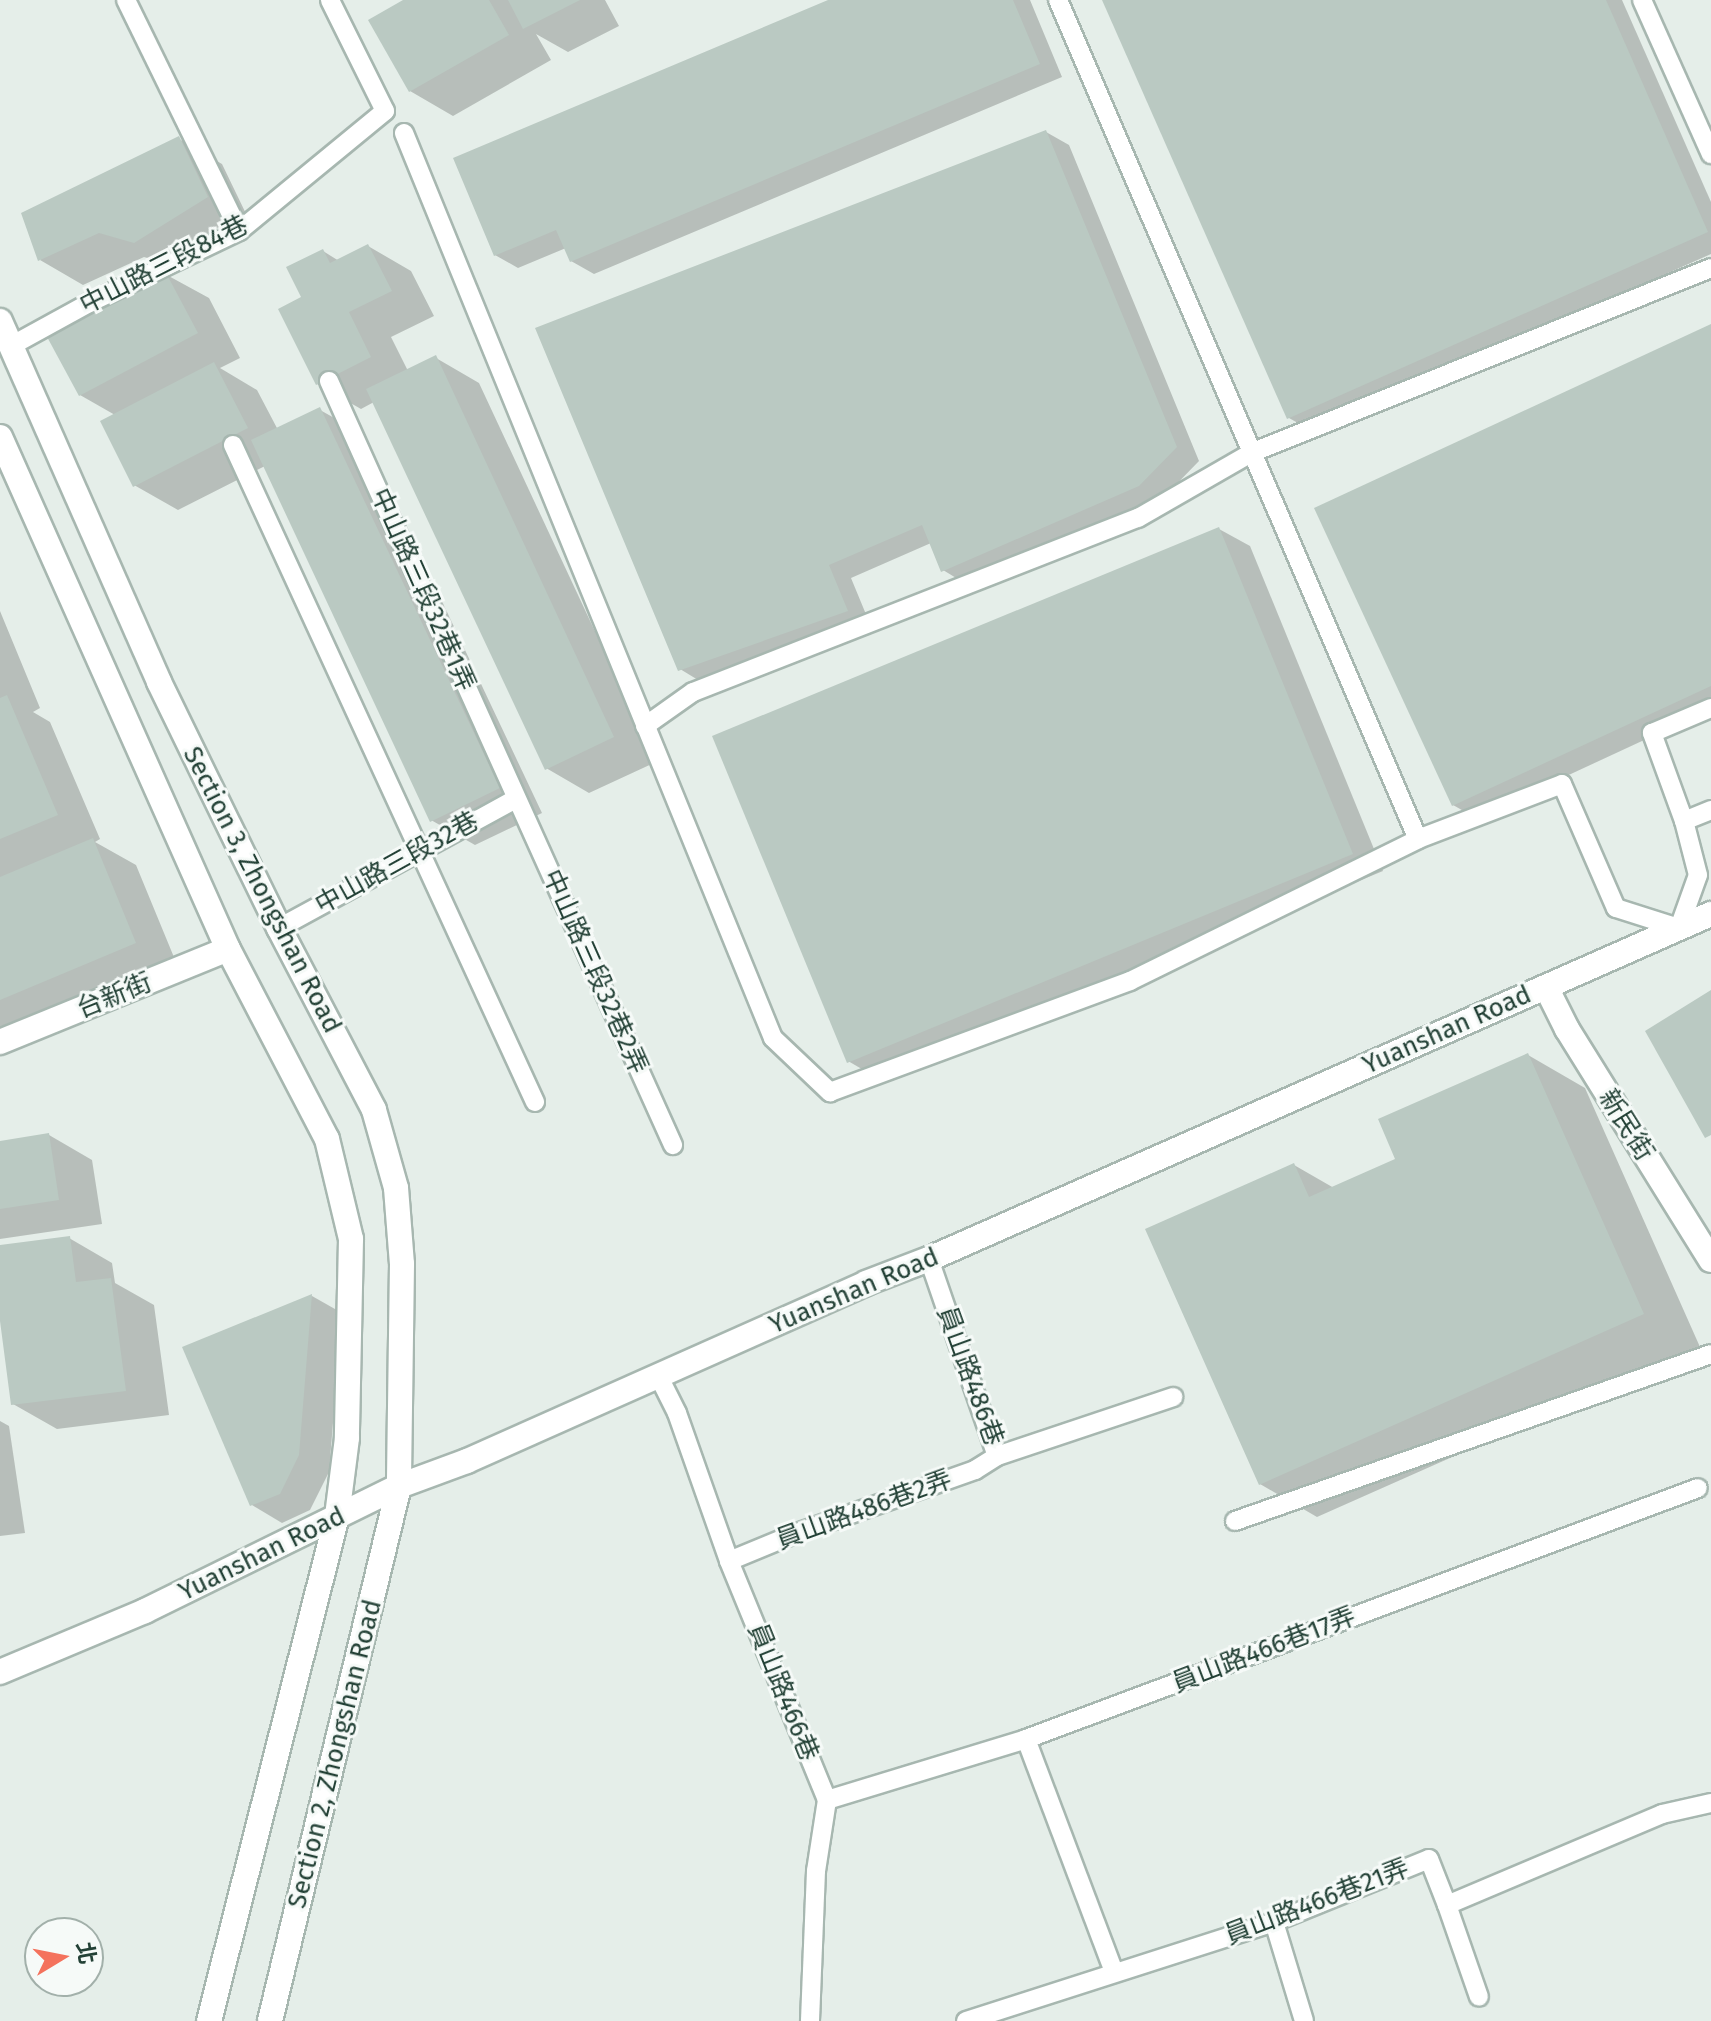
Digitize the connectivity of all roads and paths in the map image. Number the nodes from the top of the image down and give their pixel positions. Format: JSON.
{"nodes":[{"id":1,"x":126,"y":0,"type":"edge"},
{"id":2,"x":330,"y":0,"type":"edge"},
{"id":3,"x":1058,"y":0,"type":"edge"},
{"id":4,"x":1642,"y":0,"type":"edge"},
{"id":5,"x":404,"y":133,"type":"dead end"},
{"id":6,"x":1711,"y":154,"type":"edge"},
{"id":7,"x":239,"y":231,"type":"junction"},
{"id":8,"x":1711,"y":268,"type":"edge"},
{"id":9,"x":0,"y":321,"type":"edge"},
{"id":10,"x":9,"y":347,"type":"junction"},
{"id":11,"x":329,"y":381,"type":"dead end"},
{"id":12,"x":0,"y":437,"type":"edge"},
{"id":13,"x":233,"y":445,"type":"dead end"},
{"id":14,"x":1251,"y":453,"type":"junction"},
{"id":15,"x":1711,"y":708,"type":"edge"},
{"id":16,"x":645,"y":726,"type":"junction"},
{"id":17,"x":516,"y":799,"type":"junction"},
{"id":18,"x":1711,"y":810,"type":"edge"},
{"id":19,"x":1684,"y":821,"type":"junction"},
{"id":20,"x":1418,"y":839,"type":"junction"},
{"id":21,"x":419,"y":851,"type":"junction"},
{"id":22,"x":1711,"y":914,"type":"edge"},
{"id":23,"x":279,"y":928,"type":"junction"},
{"id":24,"x":1679,"y":928,"type":"junction"},
{"id":25,"x":228,"y":949,"type":"junction"},
{"id":26,"x":1546,"y":987,"type":"junction"},
{"id":27,"x":0,"y":1042,"type":"edge"},
{"id":28,"x":535,"y":1102,"type":"dead end"},
{"id":29,"x":673,"y":1145,"type":"dead end"},
{"id":30,"x":929,"y":1259,"type":"junction"},
{"id":31,"x":1711,"y":1260,"type":"edge"},
{"id":32,"x":1711,"y":1354,"type":"edge"},
{"id":33,"x":659,"y":1377,"type":"junction"},
{"id":34,"x":1173,"y":1397,"type":"dead end"},
{"id":35,"x":997,"y":1456,"type":"junction"},
{"id":36,"x":399,"y":1486,"type":"junction"},
{"id":37,"x":1698,"y":1488,"type":"dead end"},
{"id":38,"x":337,"y":1516,"type":"junction"},
{"id":39,"x":1235,"y":1521,"type":"dead end"},
{"id":40,"x":729,"y":1561,"type":"junction"},
{"id":41,"x":0,"y":1672,"type":"edge"},
{"id":42,"x":1026,"y":1739,"type":"junction"},
{"id":43,"x":827,"y":1800,"type":"junction"},
{"id":44,"x":1711,"y":1803,"type":"edge"},
{"id":45,"x":1447,"y":1905,"type":"junction"},
{"id":46,"x":1274,"y":1922,"type":"junction"},
{"id":47,"x":1114,"y":1972,"type":"junction"},
{"id":48,"x":1479,"y":1997,"type":"dead end"},
{"id":49,"x":209,"y":2021,"type":"edge"},
{"id":50,"x":270,"y":2021,"type":"edge"},
{"id":51,"x":810,"y":2021,"type":"edge"},
{"id":52,"x":966,"y":2021,"type":"edge"},
{"id":53,"x":1304,"y":2021,"type":"edge"}],
"edges":[{"from":1,"to":7,"type":"lane"},
{"from":2,"to":7,"type":"lane","name":"中山路三段84巷"},
{"from":3,"to":14,"type":"lane"},
{"from":4,"to":6,"type":"lane"},
{"from":5,"to":16,"type":"lane"},
{"from":7,"to":10,"type":"lane","name":"中山路三段84巷"},
{"from":8,"to":14,"type":"lane"},
{"from":9,"to":10,"type":"main road","name":"Section 3, Zhongshan Road"},
{"from":10,"to":23,"type":"main road","name":"Section 3, Zhongshan Road"},
{"from":11,"to":17,"type":"lane","name":"中山路三段32巷1弄"},
{"from":12,"to":25,"type":"main road","name":"Section 3, Zhongshan Road"},
{"from":13,"to":21,"type":"lane"},
{"from":14,"to":16,"type":"lane"},
{"from":14,"to":20,"type":"lane"},
{"from":15,"to":19,"type":"lane"},
{"from":16,"to":20,"type":"lane"},
{"from":17,"to":21,"type":"lane","name":"中山路三段32巷"},
{"from":17,"to":29,"type":"lane","name":"中山路三段32巷2弄"},
{"from":18,"to":19,"type":"lane"},
{"from":19,"to":24,"type":"lane"},
{"from":20,"to":24,"type":"lane"},
{"from":21,"to":23,"type":"lane","name":"中山路三段32巷"},
{"from":21,"to":28,"type":"lane"},
{"from":22,"to":24,"type":"main road","name":"Yuanshan Road"},
{"from":23,"to":36,"type":"main road","name":"Section 3, Zhongshan Road"},
{"from":24,"to":26,"type":"main road","name":"Yuanshan Road"},
{"from":25,"to":27,"type":"main road","name":"台新街"},
{"from":25,"to":38,"type":"main road","name":"Section 3, Zhongshan Road"},
{"from":26,"to":30,"type":"main road","name":"Yuanshan Road"},
{"from":26,"to":31,"type":"main road","name":"新民街"},
{"from":30,"to":33,"type":"main road","name":"Yuanshan Road"},
{"from":30,"to":35,"type":"lane","name":"員山路486巷"},
{"from":32,"to":39,"type":"lane"},
{"from":33,"to":36,"type":"main road","name":"Yuanshan Road"},
{"from":33,"to":40,"type":"lane","name":"員山路466巷"},
{"from":34,"to":35,"type":"lane","name":"員山路486巷"},
{"from":35,"to":40,"type":"lane","name":"員山路486巷2弄"},
{"from":36,"to":38,"type":"main road","name":"Yuanshan Road"},
{"from":36,"to":50,"type":"main road","name":"Section 2, Zhongshan Road"},
{"from":37,"to":42,"type":"lane","name":"員山路466巷17弄"},
{"from":38,"to":41,"type":"main road","name":"Yuanshan Road"},
{"from":38,"to":49,"type":"main road"},
{"from":40,"to":43,"type":"lane","name":"員山路466巷"},
{"from":42,"to":43,"type":"lane","name":"員山路466巷17弄"},
{"from":42,"to":47,"type":"lane"},
{"from":43,"to":51,"type":"lane"},
{"from":44,"to":45,"type":"lane"},
{"from":45,"to":46,"type":"lane","name":"員山路466巷21弄"},
{"from":45,"to":48,"type":"lane"},
{"from":46,"to":47,"type":"lane","name":"員山路466巷21弄"},
{"from":46,"to":53,"type":"lane"},
{"from":47,"to":52,"type":"lane","name":"員山路466巷21弄"}]}
